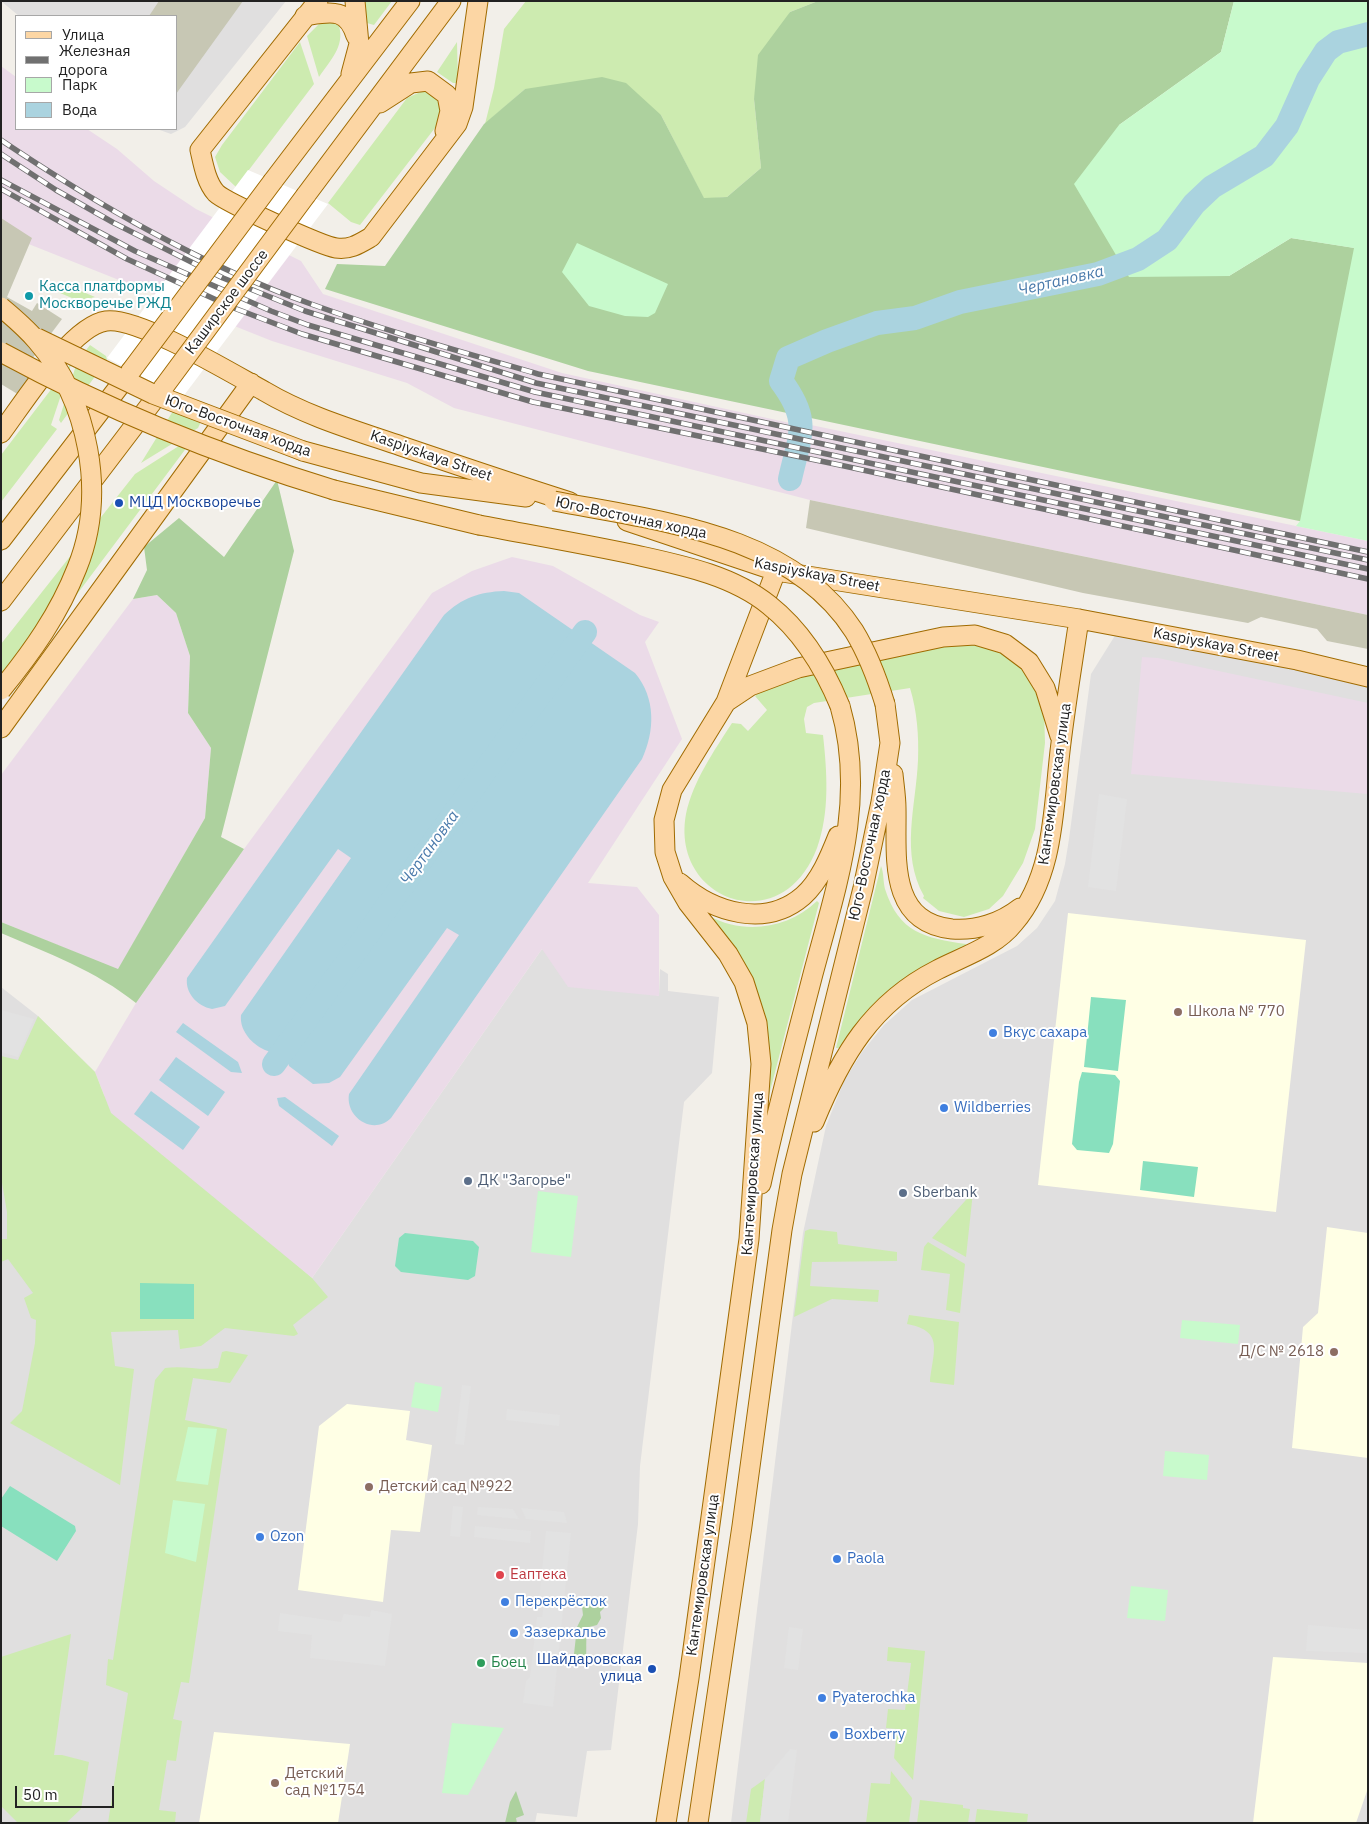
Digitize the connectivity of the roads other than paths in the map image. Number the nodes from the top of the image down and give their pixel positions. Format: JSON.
{"nodes":[{"id":1,"x":318,"y":1,"type":"edge"},
{"id":2,"x":355,"y":1,"type":"edge"},
{"id":3,"x":410,"y":1,"type":"edge"},
{"id":4,"x":451,"y":1,"type":"edge"},
{"id":5,"x":478,"y":1,"type":"edge"},
{"id":6,"x":305,"y":16,"type":"junction"},
{"id":7,"x":358,"y":44,"type":"junction"},
{"id":8,"x":348,"y":84,"type":"junction"},
{"id":9,"x":368,"y":110,"type":"junction"},
{"id":10,"x":441,"y":143,"type":"junction"},
{"id":11,"x":1,"y":306,"type":"edge"},
{"id":12,"x":1,"y":318,"type":"edge"},
{"id":13,"x":1,"y":352,"type":"edge"},
{"id":14,"x":251,"y":383,"type":"junction"},
{"id":15,"x":1,"y":432,"type":"edge"},
{"id":16,"x":1,"y":540,"type":"edge"},
{"id":17,"x":776,"y":571,"type":"junction"},
{"id":18,"x":1,"y":601,"type":"edge"},
{"id":19,"x":1079,"y":619,"type":"junction"},
{"id":20,"x":1306,"y":662,"type":"junction"},
{"id":21,"x":1368,"y":672,"type":"edge"},
{"id":22,"x":1368,"y":677,"type":"edge"},
{"id":23,"x":1,"y":690,"type":"edge"},
{"id":24,"x":726,"y":702,"type":"junction"},
{"id":25,"x":1,"y":728,"type":"edge"},
{"id":26,"x":1061,"y":740,"type":"junction"},
{"id":27,"x":890,"y":744,"type":"junction"},
{"id":28,"x":852,"y":795,"type":"junction"},
{"id":29,"x":674,"y":877,"type":"junction"},
{"id":30,"x":1029,"y":901,"type":"junction"},
{"id":31,"x":792,"y":1174,"type":"junction"},
{"id":32,"x":782,"y":1230,"type":"joint"},
{"id":33,"x":749,"y":1239,"type":"junction"},
{"id":34,"x":666,"y":1823,"type":"edge"},
{"id":35,"x":698,"y":1823,"type":"edge"}],
"edges":[{"from":1,"to":6,"type":"main road"},
{"from":2,"to":7,"type":"main road"},
{"from":3,"to":8,"type":"main road"},
{"from":4,"to":9,"type":"main road","name":"Каширское шоссе"},
{"from":5,"to":10,"type":"main road"},
{"from":6,"to":7,"type":"main road"},
{"from":6,"to":10,"type":"main road"},
{"from":7,"to":8,"type":"main road"},
{"from":8,"to":16,"type":"main road","bridge":true},
{"from":9,"to":10,"type":"main road"},
{"from":9,"to":18,"type":"main road","name":"Каширское шоссе","bridge":true},
{"from":11,"to":23,"type":"main road","bridge":true},
{"from":12,"to":27,"type":"main road","name":"Юго-Восточная хорда","bridge":true},
{"from":13,"to":28,"type":"main road","name":"Юго-Восточная хорда","bridge":true},
{"from":14,"to":15,"type":"main road","name":"Kaspiyskaya Street"},
{"from":14,"to":17,"type":"main road","name":"Kaspiyskaya Street"},
{"from":14,"to":25,"type":"main road"},
{"from":17,"to":19,"type":"main road","name":"Kaspiyskaya Street"},
{"from":17,"to":24,"type":"main road","name":"Кантемировская улица"},
{"from":19,"to":20,"type":"main road","name":"Kaspiyskaya Street"},
{"from":19,"to":26,"type":"main road","name":"Кантемировская улица"},
{"from":20,"to":21,"type":"main road","name":"Kaspiyskaya Street"},
{"from":20,"to":22,"type":"main road","name":"Kaspiyskaya Street"},
{"from":24,"to":26,"type":"main road"},
{"from":24,"to":29,"type":"main road","name":"Кантемировская улица"},
{"from":26,"to":30,"type":"main road","name":"Кантемировская улица"},
{"from":27,"to":30,"type":"main road"},
{"from":27,"to":31,"type":"main road","name":"Юго-Восточная хорда"},
{"from":28,"to":29,"type":"main road"},
{"from":28,"to":33,"type":"main road","name":"Юго-Восточная хорда"},
{"from":29,"to":33,"type":"main road","name":"Кантемировская улица"},
{"from":30,"to":31,"type":"main road","name":"Кантемировская улица"},
{"from":31,"to":32,"type":"main road","name":"Юго-Восточная хорда"},
{"from":32,"to":35,"type":"main road","name":"Кантемировская улица"},
{"from":33,"to":34,"type":"main road","name":"Кантемировская улица"}]}
